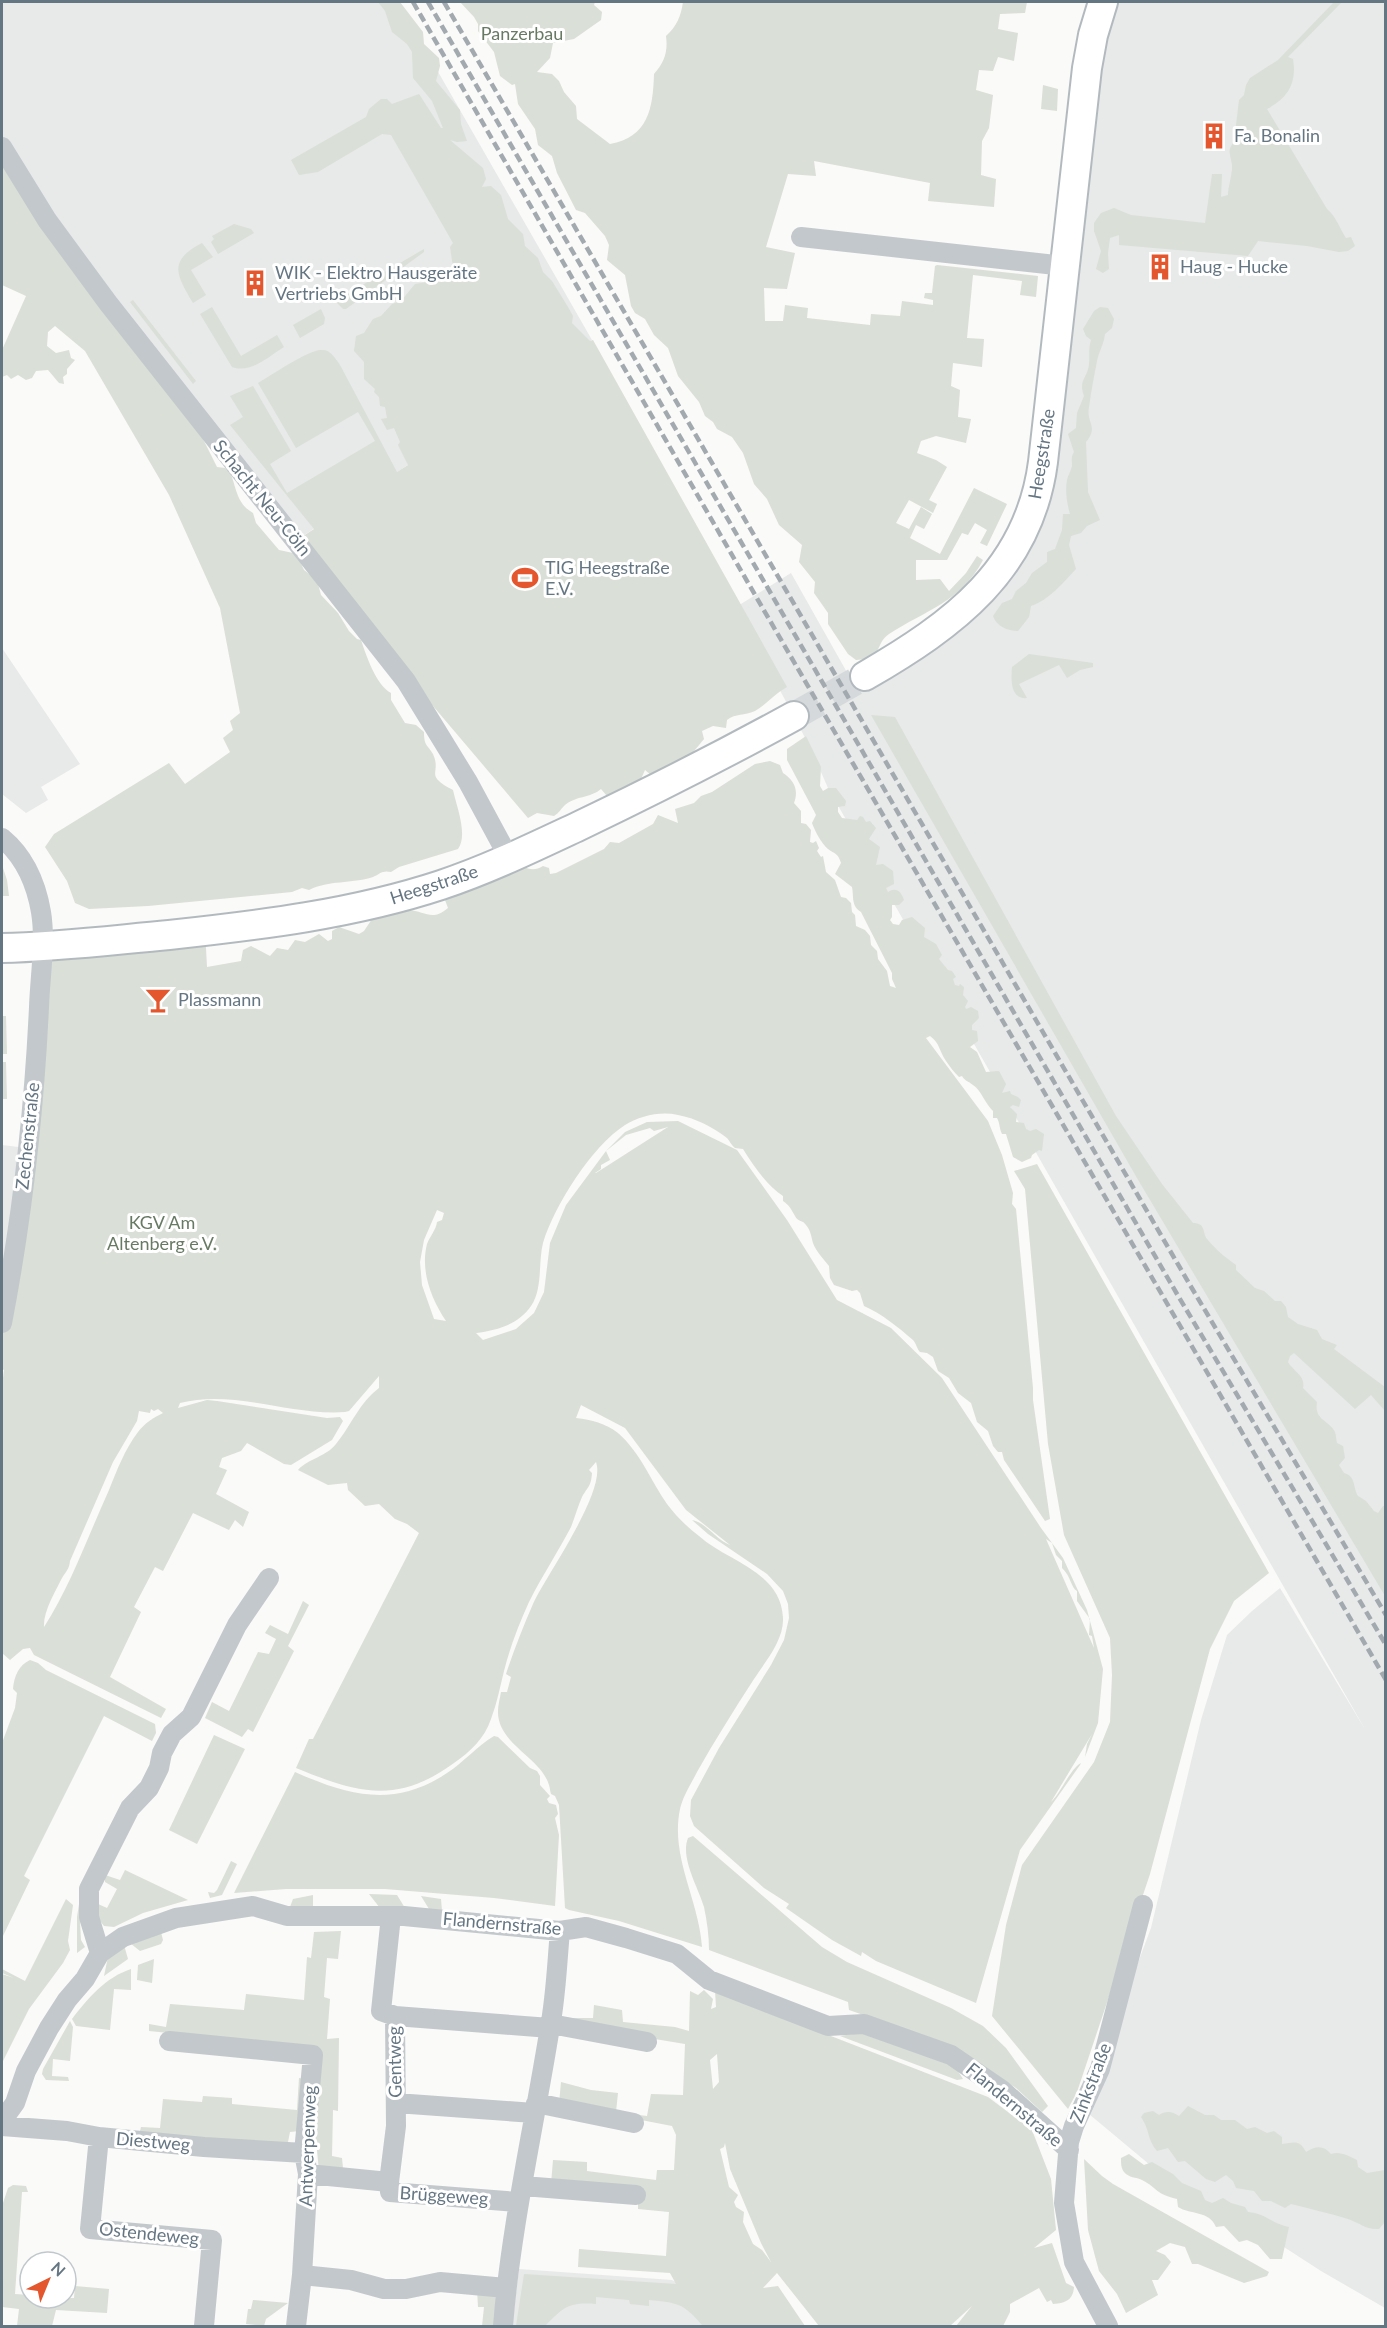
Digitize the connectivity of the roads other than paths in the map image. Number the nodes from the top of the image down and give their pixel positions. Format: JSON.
{"nodes":[{"id":1,"x":1103,"y":2,"type":"edge"},
{"id":2,"x":2,"y":147,"type":"edge"},
{"id":3,"x":801,"y":237,"type":"dead end"},
{"id":4,"x":1065,"y":266,"type":"junction"},
{"id":5,"x":866,"y":676,"type":"tunnel mouth"},
{"id":6,"x":794,"y":716,"type":"tunnel mouth"},
{"id":7,"x":2,"y":838,"type":"edge"},
{"id":8,"x":509,"y":858,"type":"junction"},
{"id":9,"x":42,"y":947,"type":"junction"},
{"id":10,"x":2,"y":948,"type":"edge"},
{"id":11,"x":2,"y":1323,"type":"edge"},
{"id":12,"x":269,"y":1578,"type":"dead end"},
{"id":13,"x":1143,"y":1905,"type":"dead end"},
{"id":14,"x":391,"y":1916,"type":"junction"},
{"id":15,"x":560,"y":1931,"type":"junction"},
{"id":16,"x":100,"y":1953,"type":"junction"},
{"id":17,"x":395,"y":2016,"type":"junction"},
{"id":18,"x":551,"y":2026,"type":"junction"},
{"id":19,"x":169,"y":2041,"type":"dead end"},
{"id":20,"x":647,"y":2042,"type":"dead end"},
{"id":21,"x":396,"y":2103,"type":"junction"},
{"id":22,"x":535,"y":2108,"type":"junction"},
{"id":23,"x":2,"y":2121,"type":"edge"},
{"id":24,"x":634,"y":2123,"type":"dead end"},
{"id":25,"x":2,"y":2126,"type":"edge"},
{"id":26,"x":99,"y":2137,"type":"junction"},
{"id":27,"x":1069,"y":2150,"type":"junction"},
{"id":28,"x":304,"y":2153,"type":"junction"},
{"id":29,"x":308,"y":2174,"type":"junction"},
{"id":30,"x":389,"y":2182,"type":"junction"},
{"id":31,"x":520,"y":2194,"type":"junction"},
{"id":32,"x":636,"y":2195,"type":"dead end"},
{"id":33,"x":302,"y":2275,"type":"junction"},
{"id":34,"x":506,"y":2288,"type":"junction"},
{"id":35,"x":204,"y":2326,"type":"edge"},
{"id":36,"x":296,"y":2326,"type":"edge"},
{"id":37,"x":502,"y":2326,"type":"edge"},
{"id":38,"x":1108,"y":2326,"type":"edge"}],
"edges":[{"from":1,"to":4,"type":"street","name":"Heegstraße"},
{"from":2,"to":8,"type":"street","name":"Schacht Neu-Cöln"},
{"from":3,"to":4,"type":"street"},
{"from":4,"to":5,"type":"street","name":"Heegstraße"},
{"from":6,"to":8,"type":"street","name":"Heegstraße"},
{"from":7,"to":9,"type":"street","name":"Zechenstraße"},
{"from":8,"to":9,"type":"street","name":"Heegstraße"},
{"from":9,"to":10,"type":"street","name":"Heegstraße"},
{"from":9,"to":11,"type":"street","name":"Zechenstraße"},
{"from":12,"to":16,"type":"street"},
{"from":13,"to":27,"type":"street","name":"Zinkstraße"},
{"from":14,"to":15,"type":"street","name":"Flandernstraße"},
{"from":14,"to":16,"type":"street","name":"Flandernstraße"},
{"from":14,"to":17,"type":"street","name":"Gentweg"},
{"from":15,"to":18,"type":"street"},
{"from":15,"to":27,"type":"street","name":"Flandernstraße"},
{"from":16,"to":23,"type":"street","name":"Flandernstraße"},
{"from":17,"to":18,"type":"street"},
{"from":17,"to":21,"type":"street","name":"Gentweg"},
{"from":18,"to":20,"type":"street"},
{"from":18,"to":22,"type":"street"},
{"from":19,"to":28,"type":"street","name":"Antwerpenweg"},
{"from":21,"to":22,"type":"street"},
{"from":21,"to":30,"type":"street","name":"Gentweg"},
{"from":22,"to":24,"type":"street"},
{"from":22,"to":31,"type":"street"},
{"from":25,"to":26,"type":"street","name":"Diestweg"},
{"from":26,"to":28,"type":"street","name":"Diestweg"},
{"from":26,"to":35,"type":"street","name":"Ostendeweg"},
{"from":27,"to":38,"type":"street","name":"Zinkstraße"},
{"from":28,"to":29,"type":"street","name":"Antwerpenweg"},
{"from":29,"to":30,"type":"street","name":"Brüggeweg"},
{"from":29,"to":33,"type":"street","name":"Antwerpenweg"},
{"from":30,"to":31,"type":"street","name":"Brüggeweg"},
{"from":31,"to":32,"type":"street","name":"Brüggeweg"},
{"from":31,"to":34,"type":"street"},
{"from":33,"to":34,"type":"street"},
{"from":33,"to":36,"type":"street","name":"Antwerpenweg"},
{"from":34,"to":37,"type":"street"}]}
